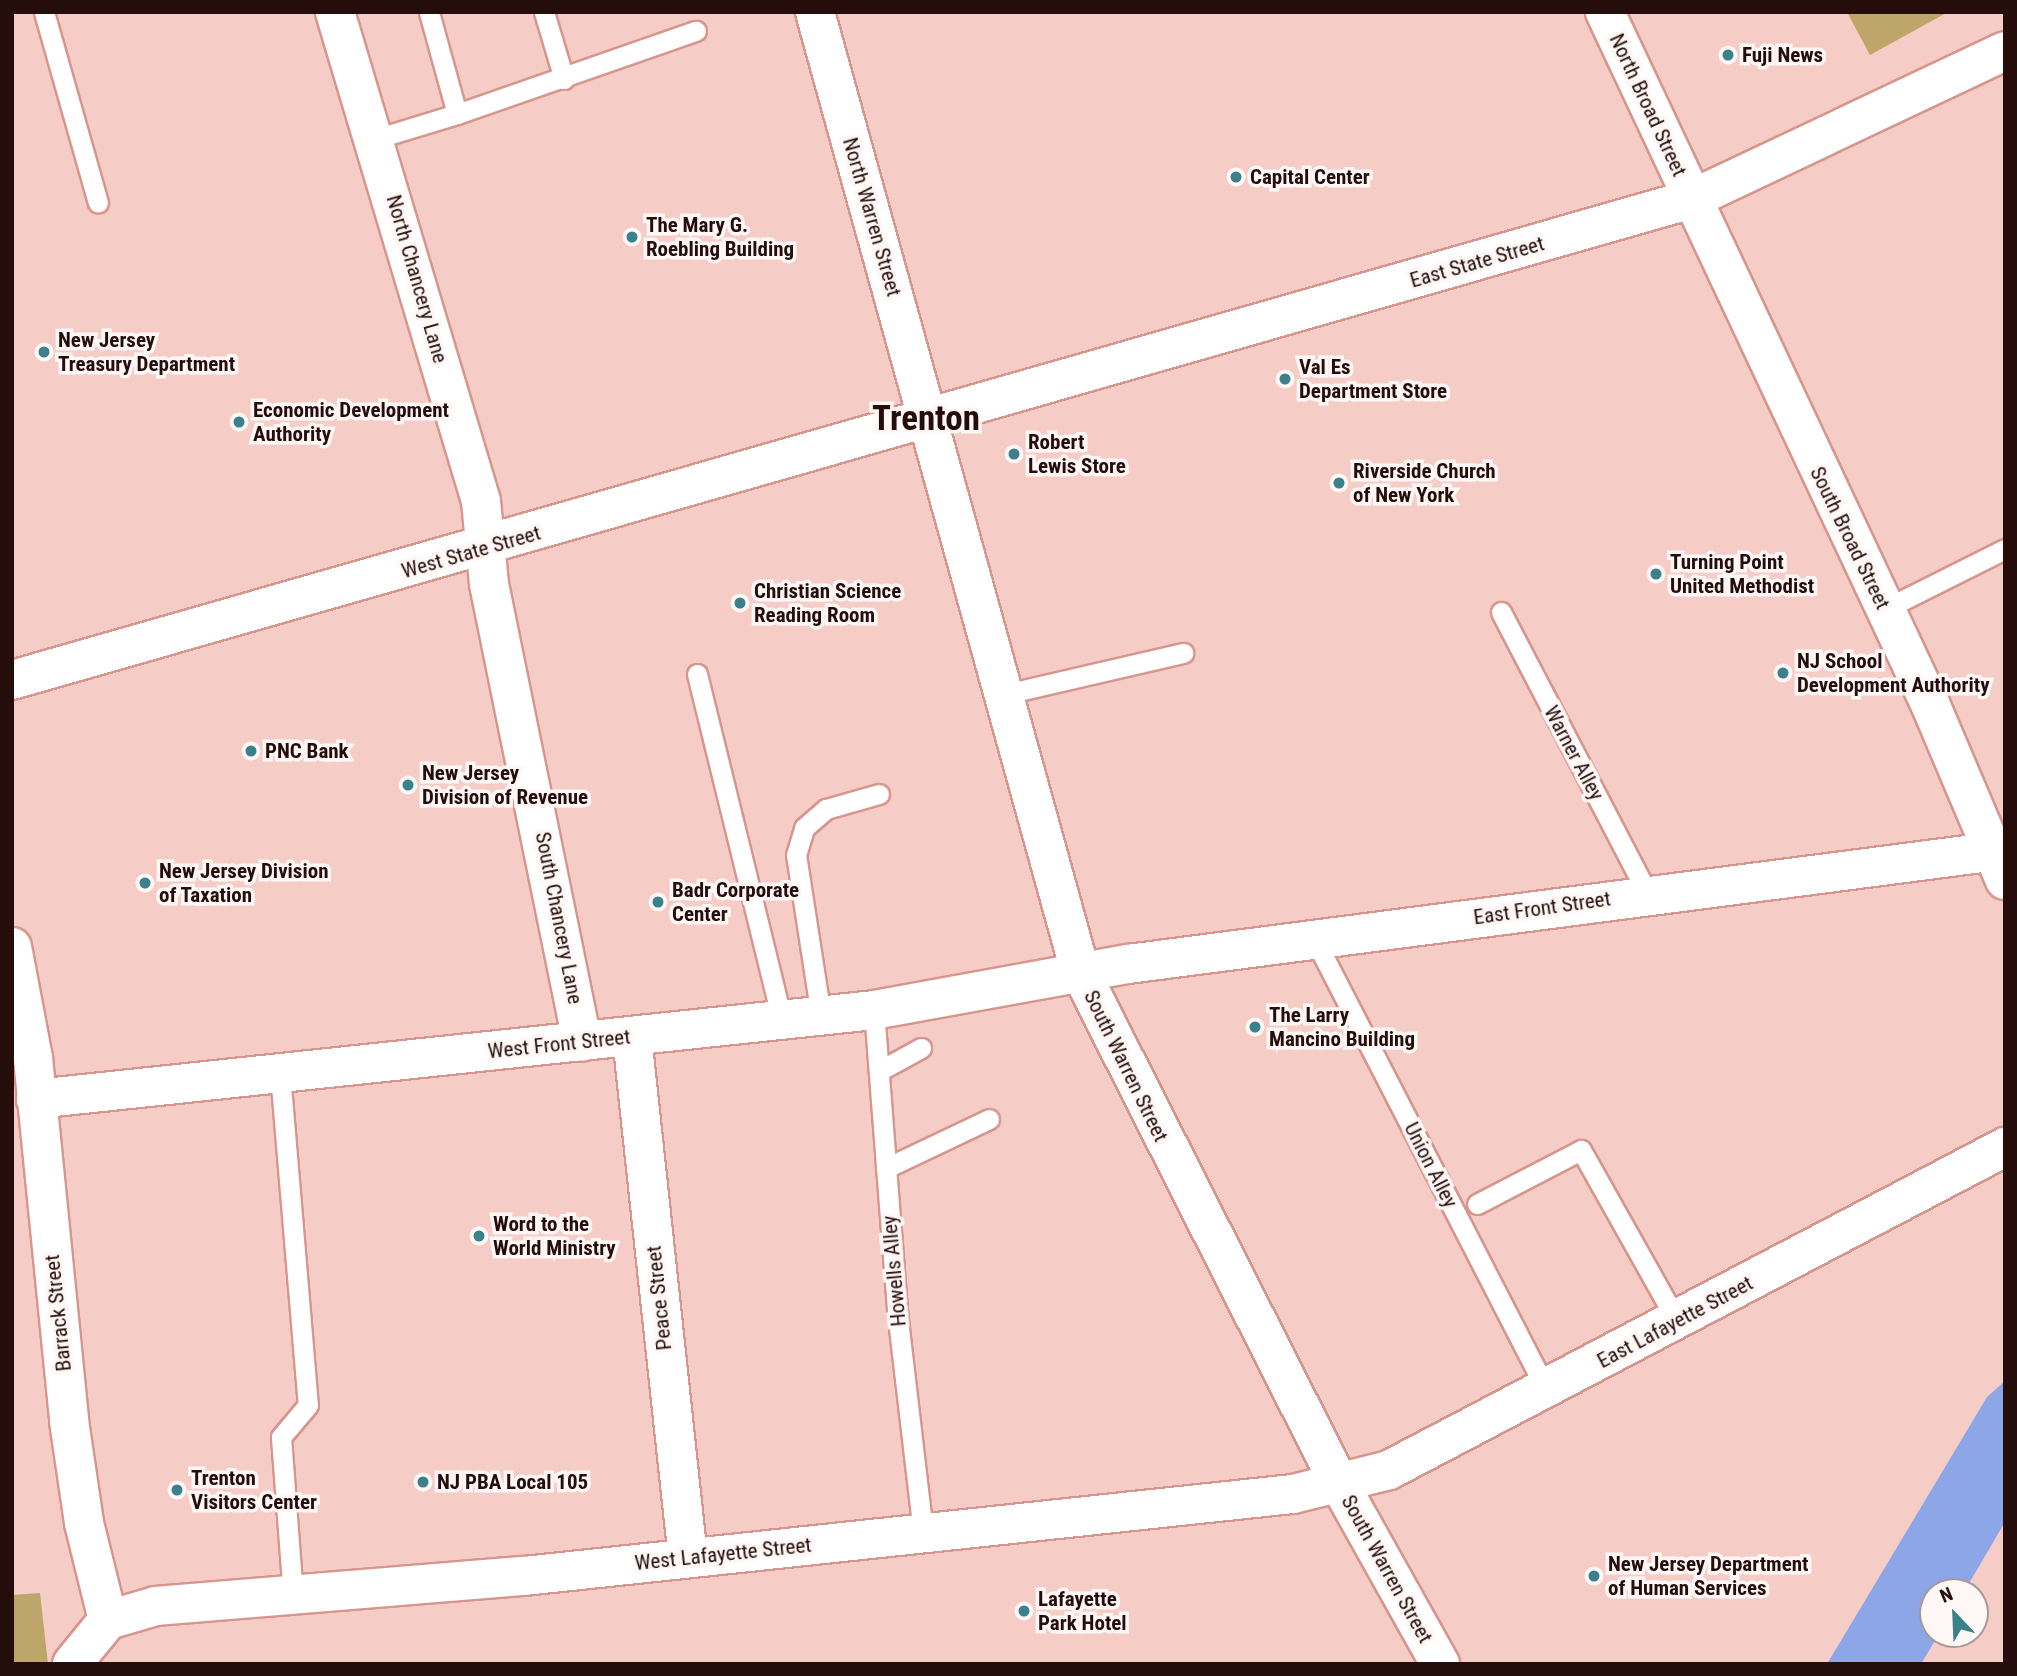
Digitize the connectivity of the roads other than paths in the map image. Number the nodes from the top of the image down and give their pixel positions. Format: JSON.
{"nodes":[{"id":1,"x":44,"y":12,"type":"edge"},
{"id":2,"x":335,"y":12,"type":"edge"},
{"id":3,"x":429,"y":12,"type":"edge"},
{"id":4,"x":544,"y":12,"type":"edge"},
{"id":5,"x":815,"y":12,"type":"edge"},
{"id":6,"x":1605,"y":12,"type":"edge"},
{"id":7,"x":696,"y":31,"type":"dead end"},
{"id":8,"x":2005,"y":51,"type":"edge"},
{"id":9,"x":564,"y":79,"type":"junction"},
{"id":10,"x":457,"y":114,"type":"junction"},
{"id":11,"x":375,"y":139,"type":"junction"},
{"id":12,"x":1692,"y":198,"type":"junction"},
{"id":13,"x":98,"y":203,"type":"dead end"},
{"id":14,"x":930,"y":422,"type":"junction"},
{"id":15,"x":487,"y":548,"type":"junction"},
{"id":16,"x":2005,"y":549,"type":"edge"},
{"id":17,"x":1885,"y":609,"type":"junction"},
{"id":18,"x":1501,"y":612,"type":"dead end"},
{"id":19,"x":1183,"y":653,"type":"dead end"},
{"id":20,"x":697,"y":674,"type":"dead end"},
{"id":21,"x":12,"y":680,"type":"edge"},
{"id":22,"x":1005,"y":694,"type":"junction"},
{"id":23,"x":879,"y":794,"type":"dead end"},
{"id":24,"x":2001,"y":860,"type":"edge"},
{"id":25,"x":1647,"y":894,"type":"junction"},
{"id":26,"x":1314,"y":938,"type":"junction"},
{"id":27,"x":15,"y":968,"type":"edge"},
{"id":28,"x":1080,"y":971,"type":"junction"},
{"id":29,"x":874,"y":1010,"type":"junction"},
{"id":30,"x":821,"y":1016,"type":"junction"},
{"id":31,"x":782,"y":1020,"type":"junction"},
{"id":32,"x":632,"y":1037,"type":"junction"},
{"id":33,"x":582,"y":1042,"type":"junction"},
{"id":34,"x":921,"y":1048,"type":"dead end"},
{"id":35,"x":879,"y":1071,"type":"junction"},
{"id":36,"x":280,"y":1073,"type":"junction"},
{"id":37,"x":36,"y":1099,"type":"junction"},
{"id":38,"x":989,"y":1119,"type":"dead end"},
{"id":39,"x":2005,"y":1147,"type":"edge"},
{"id":40,"x":886,"y":1168,"type":"junction"},
{"id":41,"x":1477,"y":1204,"type":"dead end"},
{"id":42,"x":1677,"y":1321,"type":"junction"},
{"id":43,"x":1547,"y":1391,"type":"junction"},
{"id":44,"x":1339,"y":1483,"type":"junction"},
{"id":45,"x":923,"y":1531,"type":"junction"},
{"id":46,"x":688,"y":1558,"type":"junction"},
{"id":47,"x":293,"y":1596,"type":"junction"},
{"id":48,"x":108,"y":1620,"type":"junction"},
{"id":49,"x":72,"y":1664,"type":"edge"},
{"id":50,"x":1440,"y":1664,"type":"edge"}],
"edges":[{"from":1,"to":13,"type":"lane"},
{"from":2,"to":11,"type":"street","name":"North Chancery Lane"},
{"from":3,"to":10,"type":"lane"},
{"from":4,"to":9,"type":"lane"},
{"from":5,"to":14,"type":"street","name":"North Warren Street"},
{"from":6,"to":12,"type":"street","name":"North Broad Street"},
{"from":7,"to":9,"type":"lane"},
{"from":8,"to":12,"type":"street","name":"East State Street"},
{"from":9,"to":10,"type":"lane"},
{"from":10,"to":11,"type":"lane"},
{"from":11,"to":15,"type":"street","name":"North Chancery Lane"},
{"from":12,"to":14,"type":"street","name":"East State Street"},
{"from":12,"to":17,"type":"street","name":"South Broad Street"},
{"from":14,"to":15,"type":"street","name":"West State Street"},
{"from":14,"to":22,"type":"street","name":"South Warren Street"},
{"from":15,"to":21,"type":"street","name":"West State Street"},
{"from":15,"to":33,"type":"street","name":"South Chancery Lane"},
{"from":16,"to":17,"type":"lane"},
{"from":17,"to":24,"type":"street","name":"South Broad Street"},
{"from":18,"to":25,"type":"lane","name":"Warner Alley"},
{"from":19,"to":22,"type":"lane"},
{"from":20,"to":31,"type":"lane"},
{"from":22,"to":28,"type":"street","name":"South Warren Street"},
{"from":23,"to":30,"type":"lane"},
{"from":24,"to":25,"type":"street","name":"East Front Street"},
{"from":25,"to":26,"type":"street","name":"East Front Street"},
{"from":26,"to":28,"type":"street","name":"East Front Street"},
{"from":26,"to":43,"type":"lane","name":"Union Alley"},
{"from":27,"to":37,"type":"street","name":"Barrack Street"},
{"from":28,"to":29,"type":"street","name":"West Front Street"},
{"from":28,"to":44,"type":"street","name":"South Warren Street"},
{"from":29,"to":30,"type":"street","name":"West Front Street"},
{"from":29,"to":35,"type":"lane","name":"Howells Alley"},
{"from":30,"to":31,"type":"street","name":"West Front Street"},
{"from":31,"to":32,"type":"street","name":"West Front Street"},
{"from":32,"to":33,"type":"street","name":"West Front Street"},
{"from":32,"to":46,"type":"street","name":"Peace Street"},
{"from":33,"to":36,"type":"street","name":"West Front Street"},
{"from":34,"to":35,"type":"lane"},
{"from":35,"to":40,"type":"lane","name":"Howells Alley"},
{"from":36,"to":37,"type":"street","name":"West Front Street"},
{"from":36,"to":47,"type":"lane"},
{"from":37,"to":48,"type":"street","name":"Barrack Street"},
{"from":38,"to":40,"type":"lane"},
{"from":39,"to":42,"type":"street","name":"East Lafayette Street"},
{"from":40,"to":45,"type":"lane","name":"Howells Alley"},
{"from":41,"to":42,"type":"lane"},
{"from":42,"to":43,"type":"street","name":"East Lafayette Street"},
{"from":43,"to":44,"type":"street","name":"East Lafayette Street"},
{"from":44,"to":45,"type":"street","name":"West Lafayette Street"},
{"from":44,"to":50,"type":"street","name":"South Warren Street"},
{"from":45,"to":46,"type":"street","name":"West Lafayette Street"},
{"from":46,"to":47,"type":"street","name":"West Lafayette Street"},
{"from":47,"to":48,"type":"street","name":"West Lafayette Street"},
{"from":48,"to":49,"type":"street"}]}
